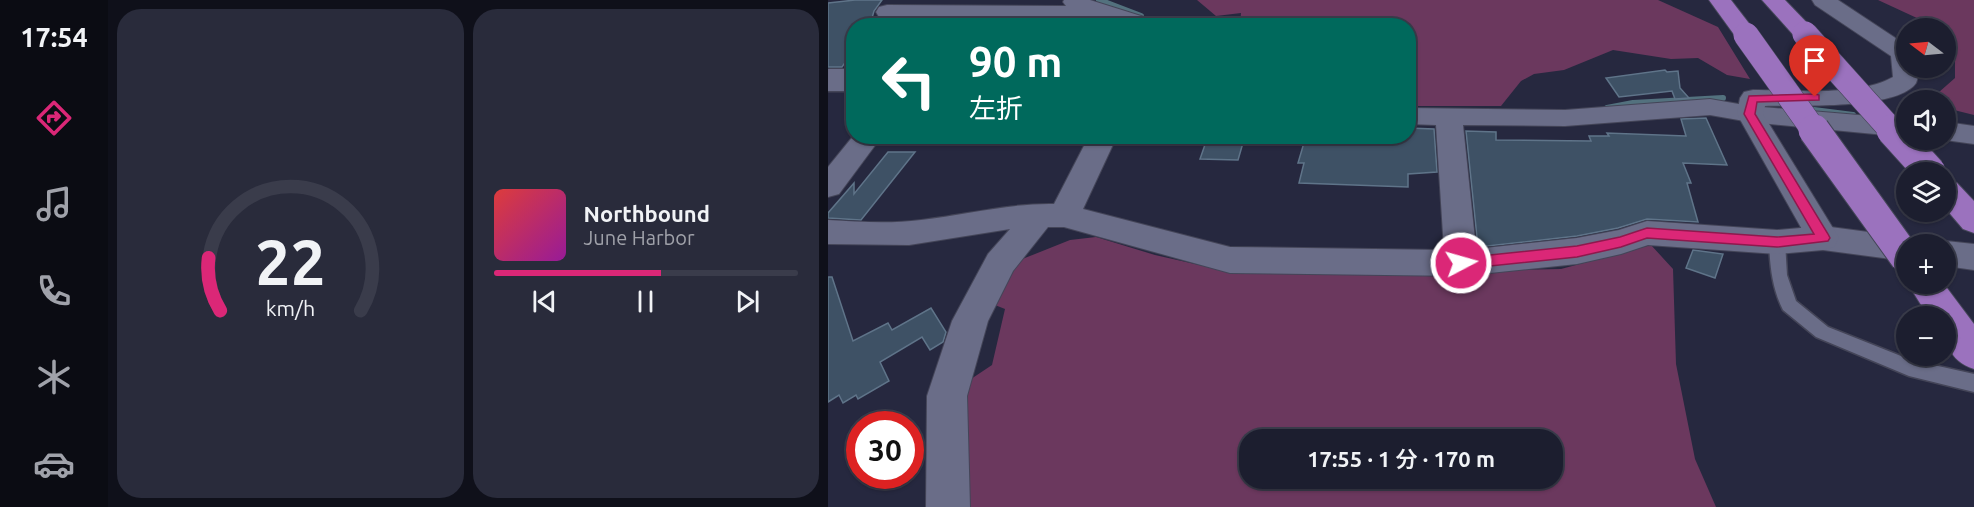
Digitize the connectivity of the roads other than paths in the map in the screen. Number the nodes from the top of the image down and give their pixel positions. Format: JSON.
{"nodes":[{"id":1,"x":1070,"y":0,"type":"edge"},
{"id":2,"x":1720,"y":0,"type":"edge"},
{"id":3,"x":1773,"y":0,"type":"edge"},
{"id":4,"x":1823,"y":0,"type":"edge"},
{"id":5,"x":1095,"y":9,"type":"junction"},
{"id":6,"x":886,"y":12,"type":"edge"},
{"id":7,"x":1124,"y":18,"type":"edge"},
{"id":8,"x":1749,"y":114,"type":"junction"},
{"id":9,"x":1416,"y":116,"type":"edge"},
{"id":10,"x":1449,"y":116,"type":"junction"},
{"id":11,"x":1896,"y":127,"type":"edge"},
{"id":12,"x":1956,"y":132,"type":"edge"},
{"id":13,"x":1974,"y":135,"type":"edge"},
{"id":14,"x":859,"y":144,"type":"edge"},
{"id":15,"x":1098,"y":144,"type":"edge"},
{"id":16,"x":1921,"y":162,"type":"edge"},
{"id":17,"x":837,"y":164,"type":"edge"},
{"id":18,"x":828,"y":187,"type":"edge"},
{"id":19,"x":1956,"y":201,"type":"edge"},
{"id":20,"x":1052,"y":215,"type":"junction"},
{"id":21,"x":1974,"y":221,"type":"edge"},
{"id":22,"x":828,"y":232,"type":"edge"},
{"id":23,"x":1823,"y":238,"type":"junction"},
{"id":24,"x":1777,"y":242,"type":"junction"},
{"id":25,"x":1896,"y":244,"type":"edge"},
{"id":26,"x":1896,"y":248,"type":"edge"},
{"id":27,"x":1956,"y":255,"type":"edge"},
{"id":28,"x":1974,"y":256,"type":"edge"},
{"id":29,"x":1461,"y":263,"type":"junction"},
{"id":30,"x":1932,"y":294,"type":"edge"},
{"id":31,"x":1974,"y":353,"type":"edge"},
{"id":32,"x":1974,"y":383,"type":"edge"},
{"id":33,"x":948,"y":507,"type":"edge"}],
"edges":[{"from":1,"to":5,"type":"street"},
{"from":2,"to":25,"type":"highway","bridge":true},
{"from":3,"to":16,"type":"highway","bridge":true},
{"from":4,"to":8,"type":"street"},
{"from":5,"to":6,"type":"street"},
{"from":5,"to":7,"type":"street"},
{"from":8,"to":10,"type":"street"},
{"from":8,"to":11,"type":"street"},
{"from":8,"to":23,"type":"street"},
{"from":9,"to":10,"type":"street"},
{"from":10,"to":29,"type":"street"},
{"from":12,"to":13,"type":"street"},
{"from":14,"to":17,"type":"street"},
{"from":15,"to":20,"type":"street"},
{"from":17,"to":18,"type":"street"},
{"from":19,"to":21,"type":"highway"},
{"from":20,"to":22,"type":"street"},
{"from":20,"to":29,"type":"street"},
{"from":20,"to":33,"type":"street"},
{"from":23,"to":24,"type":"street"},
{"from":23,"to":26,"type":"street"},
{"from":24,"to":29,"type":"street"},
{"from":24,"to":32,"type":"lane"},
{"from":27,"to":28,"type":"street"},
{"from":30,"to":31,"type":"highway"}]}
